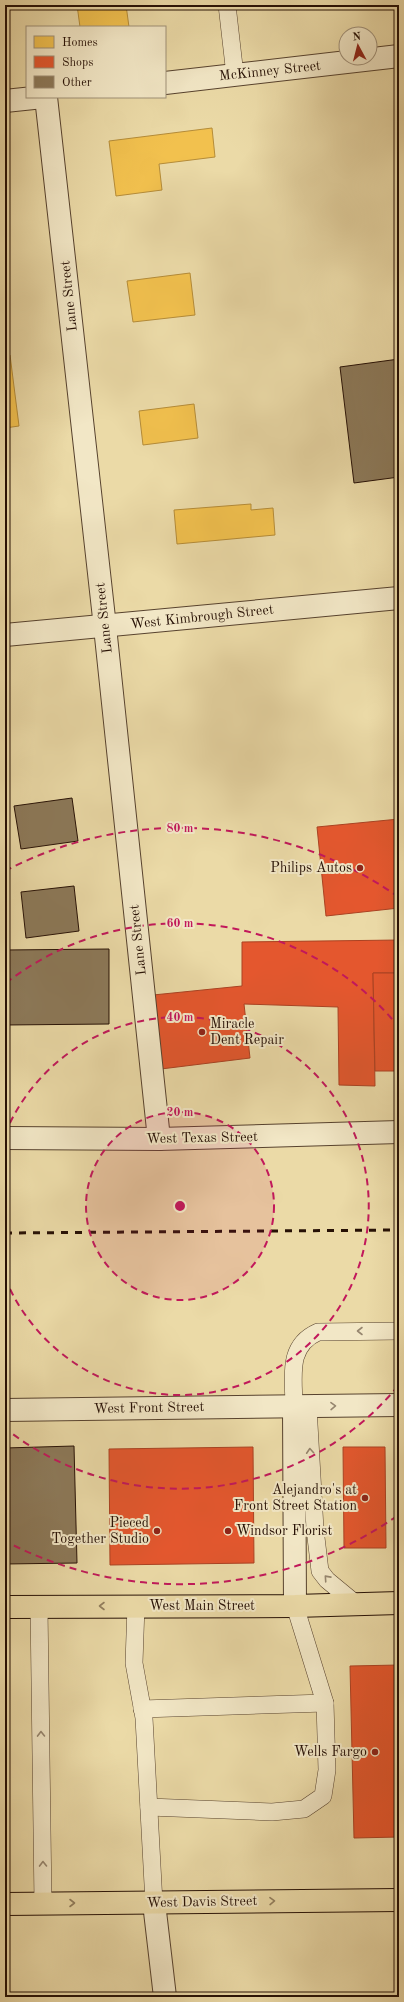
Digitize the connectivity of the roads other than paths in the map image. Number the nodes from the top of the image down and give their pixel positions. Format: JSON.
{"nodes":[{"id":1,"x":227,"y":5,"type":"edge"},
{"id":2,"x":399,"y":56,"type":"edge"},
{"id":3,"x":234,"y":75,"type":"junction"},
{"id":4,"x":166,"y":83,"type":"edge"},
{"id":5,"x":34,"y":98,"type":"edge"},
{"id":6,"x":46,"y":98,"type":"edge"},
{"id":7,"x":5,"y":101,"type":"edge"},
{"id":8,"x":399,"y":598,"type":"edge"},
{"id":9,"x":105,"y":627,"type":"junction"},
{"id":10,"x":5,"y":635,"type":"edge"},
{"id":11,"x":399,"y":1132,"type":"edge"},
{"id":12,"x":5,"y":1138,"type":"edge"},
{"id":13,"x":159,"y":1139,"type":"junction"},
{"id":14,"x":399,"y":1331,"type":"edge"},
{"id":15,"x":399,"y":1405,"type":"edge"},
{"id":16,"x":301,"y":1407,"type":"junction"},
{"id":17,"x":5,"y":1410,"type":"edge"},
{"id":18,"x":399,"y":1603,"type":"edge"},
{"id":19,"x":356,"y":1604,"type":"junction"},
{"id":20,"x":136,"y":1606,"type":"junction"},
{"id":21,"x":294,"y":1606,"type":"junction"},
{"id":22,"x":5,"y":1607,"type":"edge"},
{"id":23,"x":39,"y":1607,"type":"junction"},
{"id":24,"x":325,"y":1703,"type":"junction"},
{"id":25,"x":142,"y":1709,"type":"junction"},
{"id":26,"x":149,"y":1807,"type":"junction"},
{"id":27,"x":399,"y":1900,"type":"edge"},
{"id":28,"x":154,"y":1903,"type":"junction"},
{"id":29,"x":5,"y":1904,"type":"edge"},
{"id":30,"x":43,"y":1904,"type":"junction"},
{"id":31,"x":165,"y":1997,"type":"edge"}],
"edges":[{"from":1,"to":3,"type":"lane"},
{"from":2,"to":3,"type":"street","name":"McKinney Street"},
{"from":3,"to":4,"type":"street","name":"McKinney Street"},
{"from":5,"to":7,"type":"street"},
{"from":6,"to":9,"type":"street","name":"Lane Street"},
{"from":8,"to":9,"type":"street","name":"West Kimbrough Street"},
{"from":9,"to":10,"type":"street","name":"West Kimbrough Street"},
{"from":9,"to":13,"type":"street","name":"Lane Street"},
{"from":11,"to":13,"type":"street","name":"West Texas Street"},
{"from":12,"to":13,"type":"street","name":"West Texas Street"},
{"from":14,"to":16,"type":"lane","one_way":true},
{"from":16,"to":15,"type":"street","name":"West Front Street","one_way":true},
{"from":16,"to":17,"type":"street","name":"West Front Street"},
{"from":19,"to":16,"type":"lane","one_way":true},
{"from":16,"to":21,"type":"street"},
{"from":18,"to":19,"type":"main road","name":"West Main Street"},
{"from":19,"to":21,"type":"main road","name":"West Main Street"},
{"from":20,"to":21,"type":"main road","name":"West Main Street"},
{"from":20,"to":23,"type":"main road","name":"West Main Street","one_way":true},
{"from":20,"to":25,"type":"lane"},
{"from":21,"to":24,"type":"lane"},
{"from":22,"to":23,"type":"main road","name":"West Main Street"},
{"from":30,"to":23,"type":"lane","one_way":true},
{"from":24,"to":25,"type":"lane"},
{"from":24,"to":26,"type":"lane"},
{"from":25,"to":26,"type":"lane"},
{"from":26,"to":28,"type":"lane"},
{"from":28,"to":27,"type":"main road","name":"West Davis Street","one_way":true},
{"from":30,"to":28,"type":"main road","name":"West Davis Street","one_way":true},
{"from":28,"to":31,"type":"street"},
{"from":29,"to":30,"type":"main road","name":"West Davis Street"}]}
